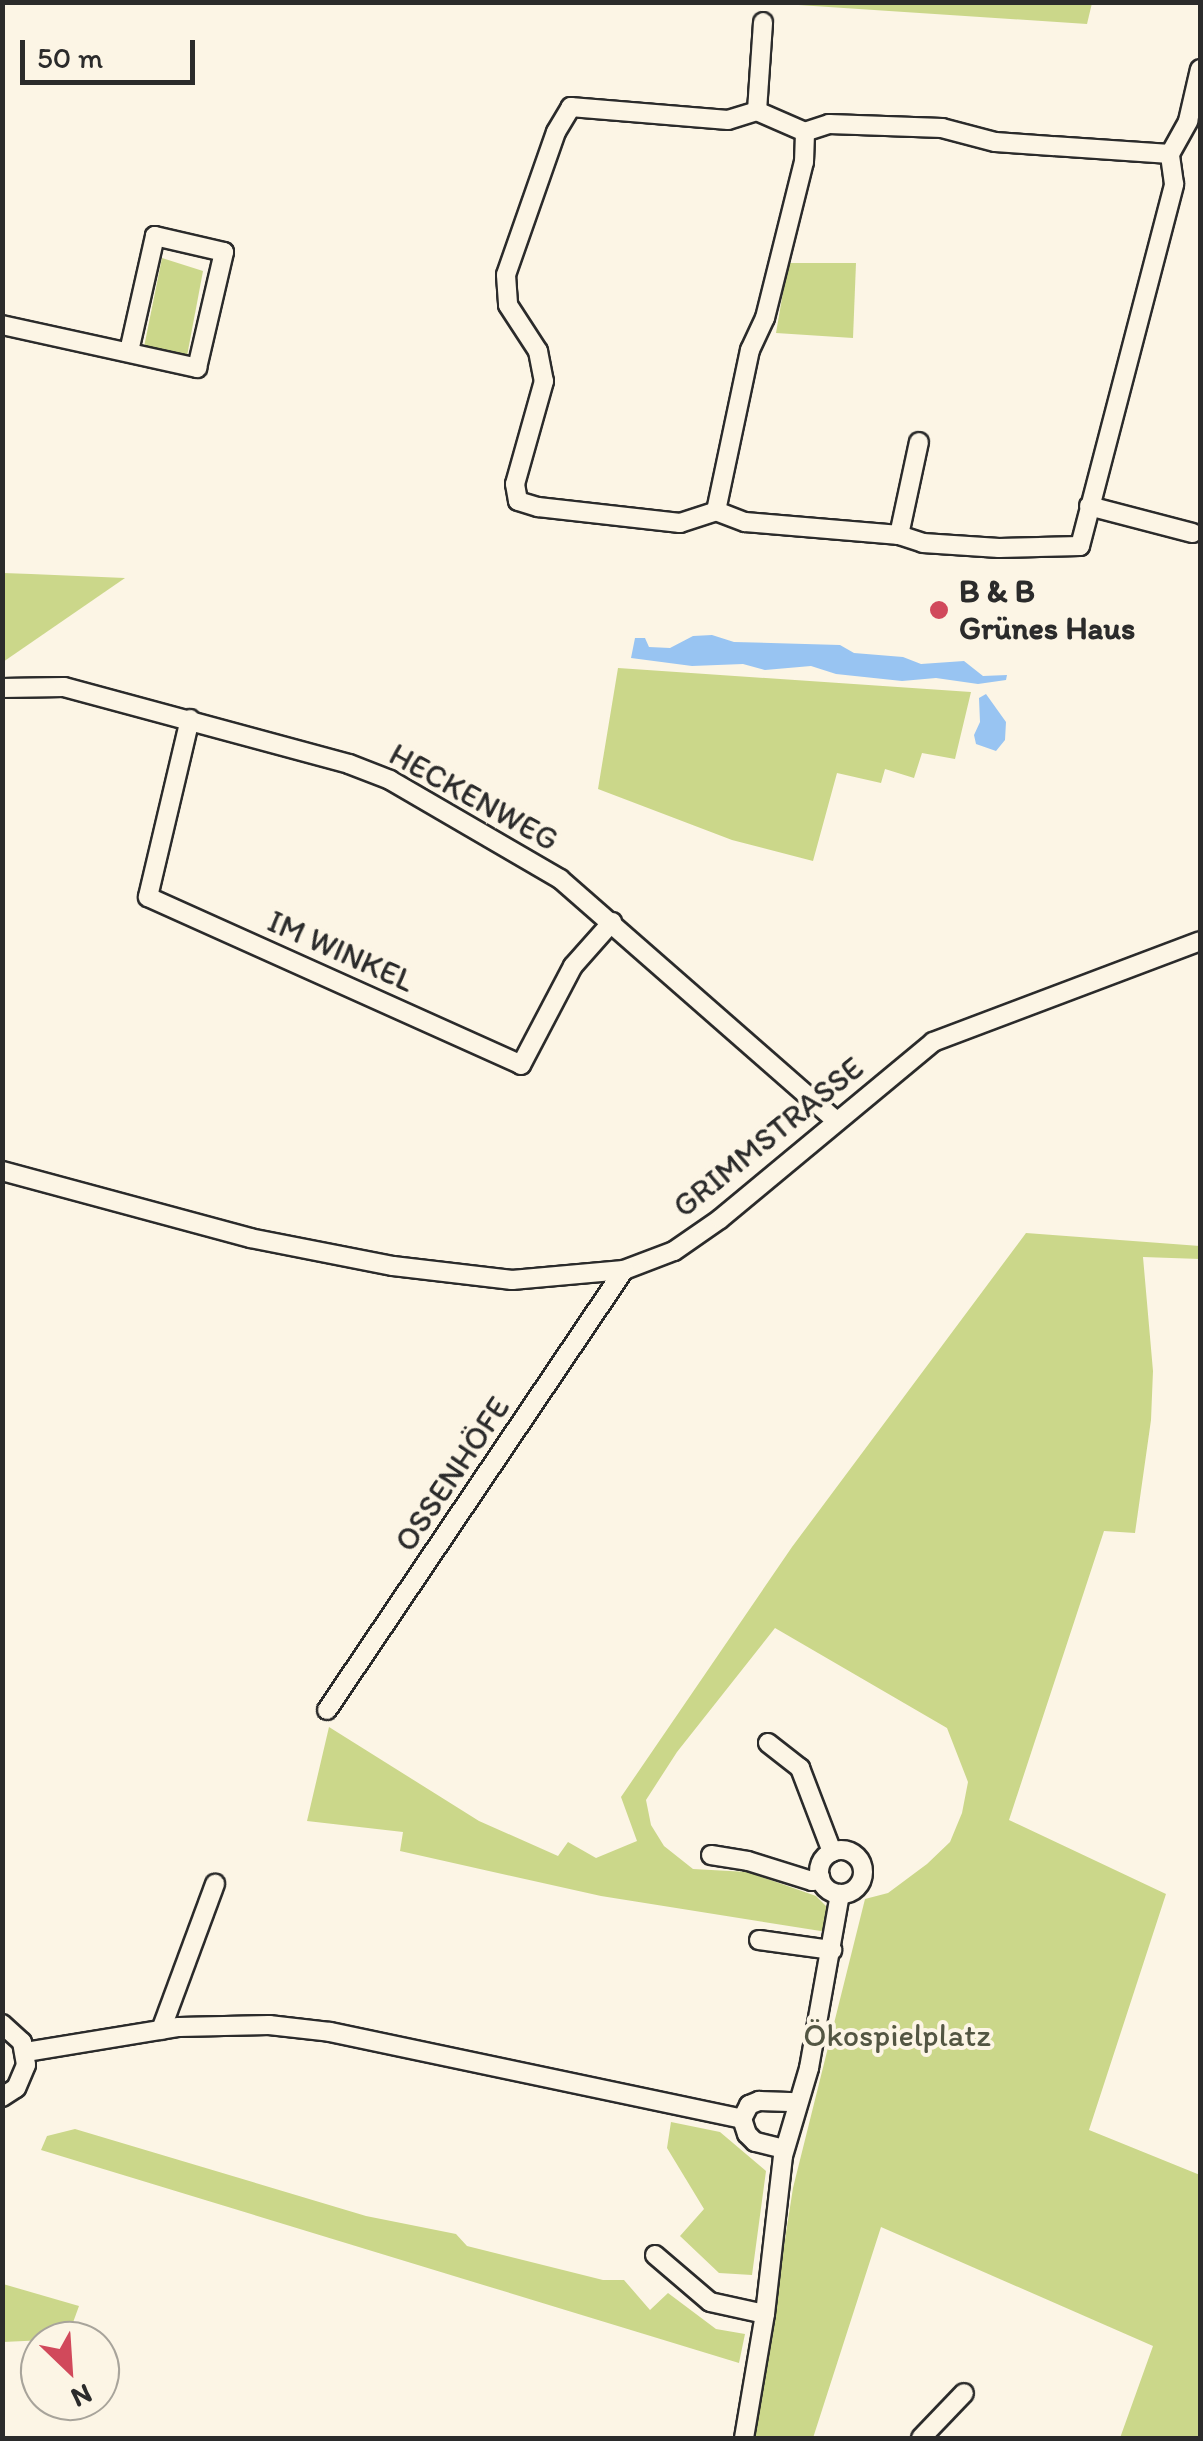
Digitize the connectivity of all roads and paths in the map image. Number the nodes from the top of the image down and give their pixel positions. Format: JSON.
{"nodes":[{"id":1,"x":762,"y":22,"type":"dead end"},
{"id":2,"x":1200,"y":69,"type":"edge"},
{"id":3,"x":757,"y":110,"type":"junction"},
{"id":4,"x":1194,"y":122,"type":"edge"},
{"id":5,"x":804,"y":132,"type":"junction"},
{"id":6,"x":1170,"y":154,"type":"junction"},
{"id":7,"x":2,"y":325,"type":"edge"},
{"id":8,"x":128,"y":351,"type":"junction"},
{"id":9,"x":919,"y":442,"type":"dead end"},
{"id":10,"x":1089,"y":506,"type":"junction"},
{"id":11,"x":716,"y":511,"type":"junction"},
{"id":12,"x":1192,"y":533,"type":"dead end"},
{"id":13,"x":899,"y":535,"type":"junction"},
{"id":14,"x":2,"y":688,"type":"edge"},
{"id":15,"x":190,"y":719,"type":"junction"},
{"id":16,"x":612,"y":922,"type":"junction"},
{"id":17,"x":1200,"y":941,"type":"edge"},
{"id":18,"x":835,"y":1120,"type":"junction"},
{"id":19,"x":2,"y":1171,"type":"edge"},
{"id":20,"x":624,"y":1270,"type":"junction"},
{"id":21,"x":327,"y":1710,"type":"dead end"},
{"id":22,"x":768,"y":1743,"type":"dead end"},
{"id":23,"x":832,"y":1852,"type":"junction"},
{"id":24,"x":711,"y":1855,"type":"dead end"},
{"id":25,"x":820,"y":1878,"type":"junction"},
{"id":26,"x":215,"y":1884,"type":"dead end"},
{"id":27,"x":840,"y":1894,"type":"junction"},
{"id":28,"x":759,"y":1940,"type":"dead end"},
{"id":29,"x":832,"y":1950,"type":"junction"},
{"id":30,"x":2,"y":2024,"type":"edge"},
{"id":31,"x":162,"y":2030,"type":"junction"},
{"id":32,"x":26,"y":2052,"type":"junction"},
{"id":33,"x":2,"y":2097,"type":"edge"},
{"id":34,"x":797,"y":2102,"type":"junction"},
{"id":35,"x":742,"y":2119,"type":"junction"},
{"id":36,"x":784,"y":2149,"type":"junction"},
{"id":37,"x":655,"y":2255,"type":"dead end"},
{"id":38,"x":764,"y":2314,"type":"junction"},
{"id":39,"x":964,"y":2393,"type":"dead end"},
{"id":40,"x":744,"y":2438,"type":"edge"},
{"id":41,"x":921,"y":2438,"type":"edge"}],
"edges":[{"from":1,"to":3,"type":"street"},
{"from":2,"to":4,"type":"street"},
{"from":3,"to":5,"type":"street"},
{"from":3,"to":11,"type":"street"},
{"from":4,"to":6,"type":"street"},
{"from":5,"to":6,"type":"street"},
{"from":5,"to":11,"type":"street"},
{"from":6,"to":10,"type":"street"},
{"from":7,"to":8,"type":"street"},
{"from":8,"to":8,"type":"street"},
{"from":9,"to":13,"type":"street"},
{"from":10,"to":12,"type":"street"},
{"from":10,"to":13,"type":"street"},
{"from":11,"to":13,"type":"street"},
{"from":14,"to":15,"type":"street","name":"HECKENWEG"},
{"from":15,"to":16,"type":"street","name":"HECKENWEG"},
{"from":15,"to":16,"type":"street","name":"IM WINKEL"},
{"from":16,"to":18,"type":"street","name":"HECKENWEG"},
{"from":17,"to":18,"type":"street","name":"GRIMMSTRASSE"},
{"from":18,"to":20,"type":"street","name":"GRIMMSTRASSE"},
{"from":19,"to":20,"type":"street","name":"GRIMMSTRASSE"},
{"from":20,"to":21,"type":"street","name":"OSSENHÖFE"},
{"from":22,"to":23,"type":"street"},
{"from":23,"to":25,"type":"street"},
{"from":23,"to":27,"type":"street"},
{"from":24,"to":25,"type":"street"},
{"from":25,"to":27,"type":"street"},
{"from":26,"to":31,"type":"street"},
{"from":27,"to":29,"type":"street"},
{"from":28,"to":29,"type":"street"},
{"from":29,"to":34,"type":"street"},
{"from":30,"to":32,"type":"street"},
{"from":31,"to":32,"type":"street"},
{"from":31,"to":35,"type":"street"},
{"from":32,"to":33,"type":"street"},
{"from":34,"to":35,"type":"street"},
{"from":34,"to":36,"type":"street"},
{"from":35,"to":36,"type":"street"},
{"from":36,"to":38,"type":"street"},
{"from":37,"to":38,"type":"street"},
{"from":38,"to":40,"type":"street"},
{"from":39,"to":41,"type":"street"}]}
